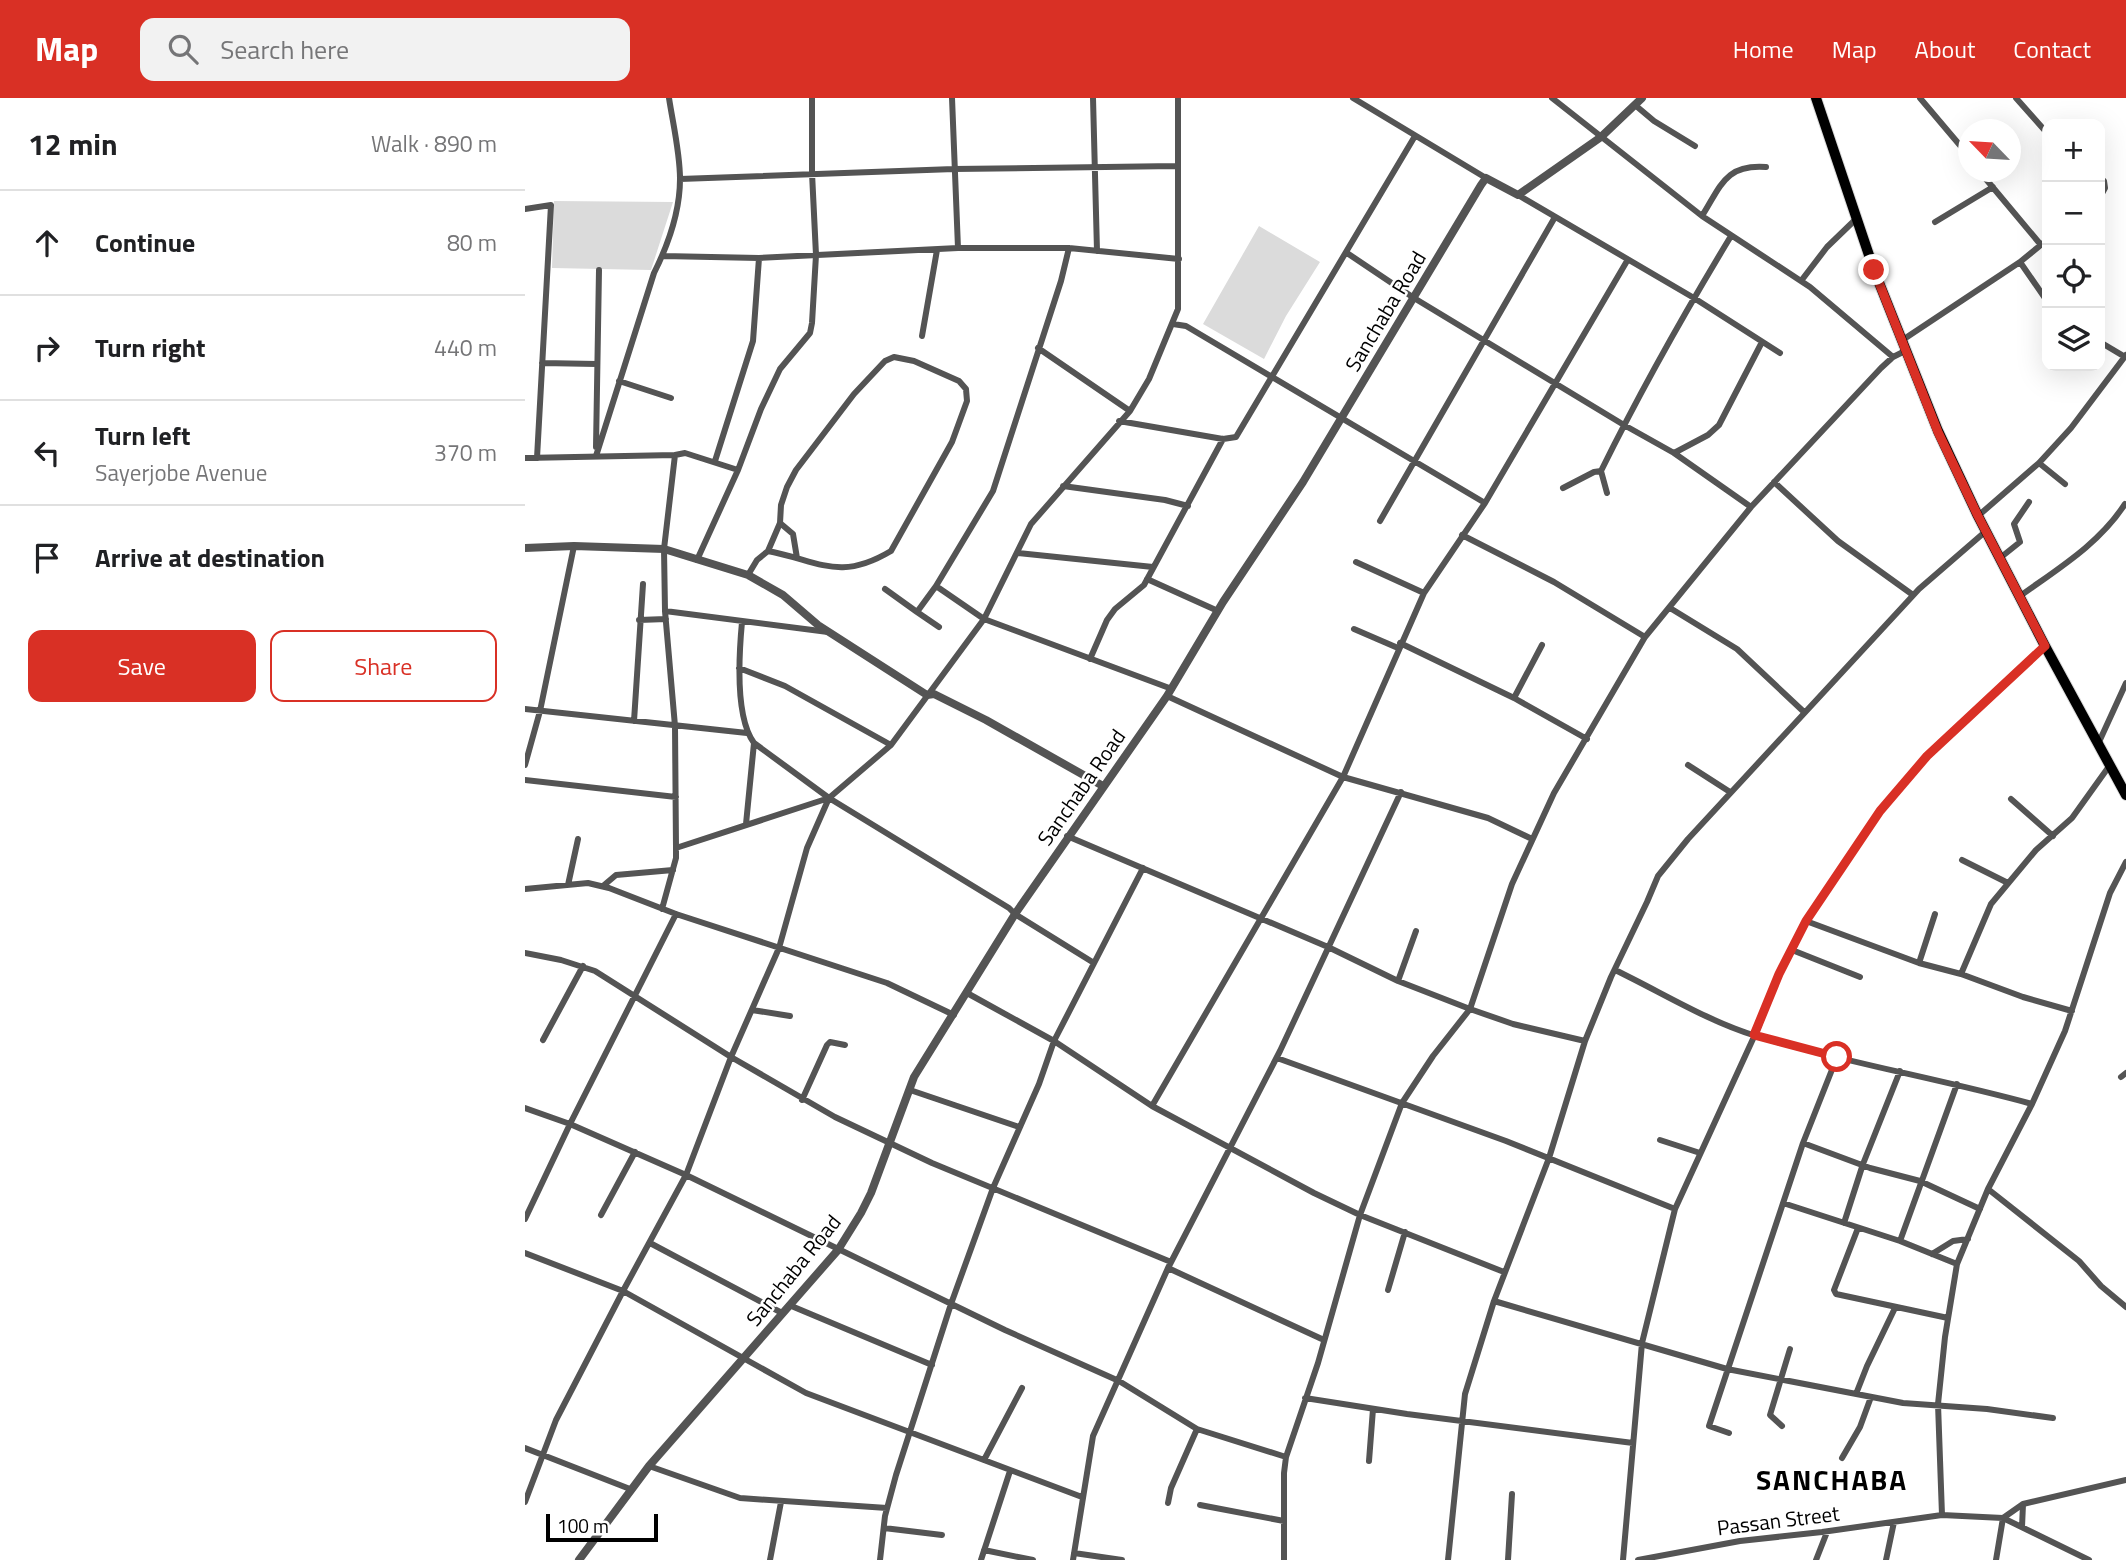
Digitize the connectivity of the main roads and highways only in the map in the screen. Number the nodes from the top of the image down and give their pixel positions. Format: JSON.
{"nodes":[{"id":1,"x":1816,"y":98,"type":"edge"},
{"id":2,"x":2126,"y":794,"type":"edge"}],
"edges":[{"from":1,"to":2,"type":"main road"}]}
